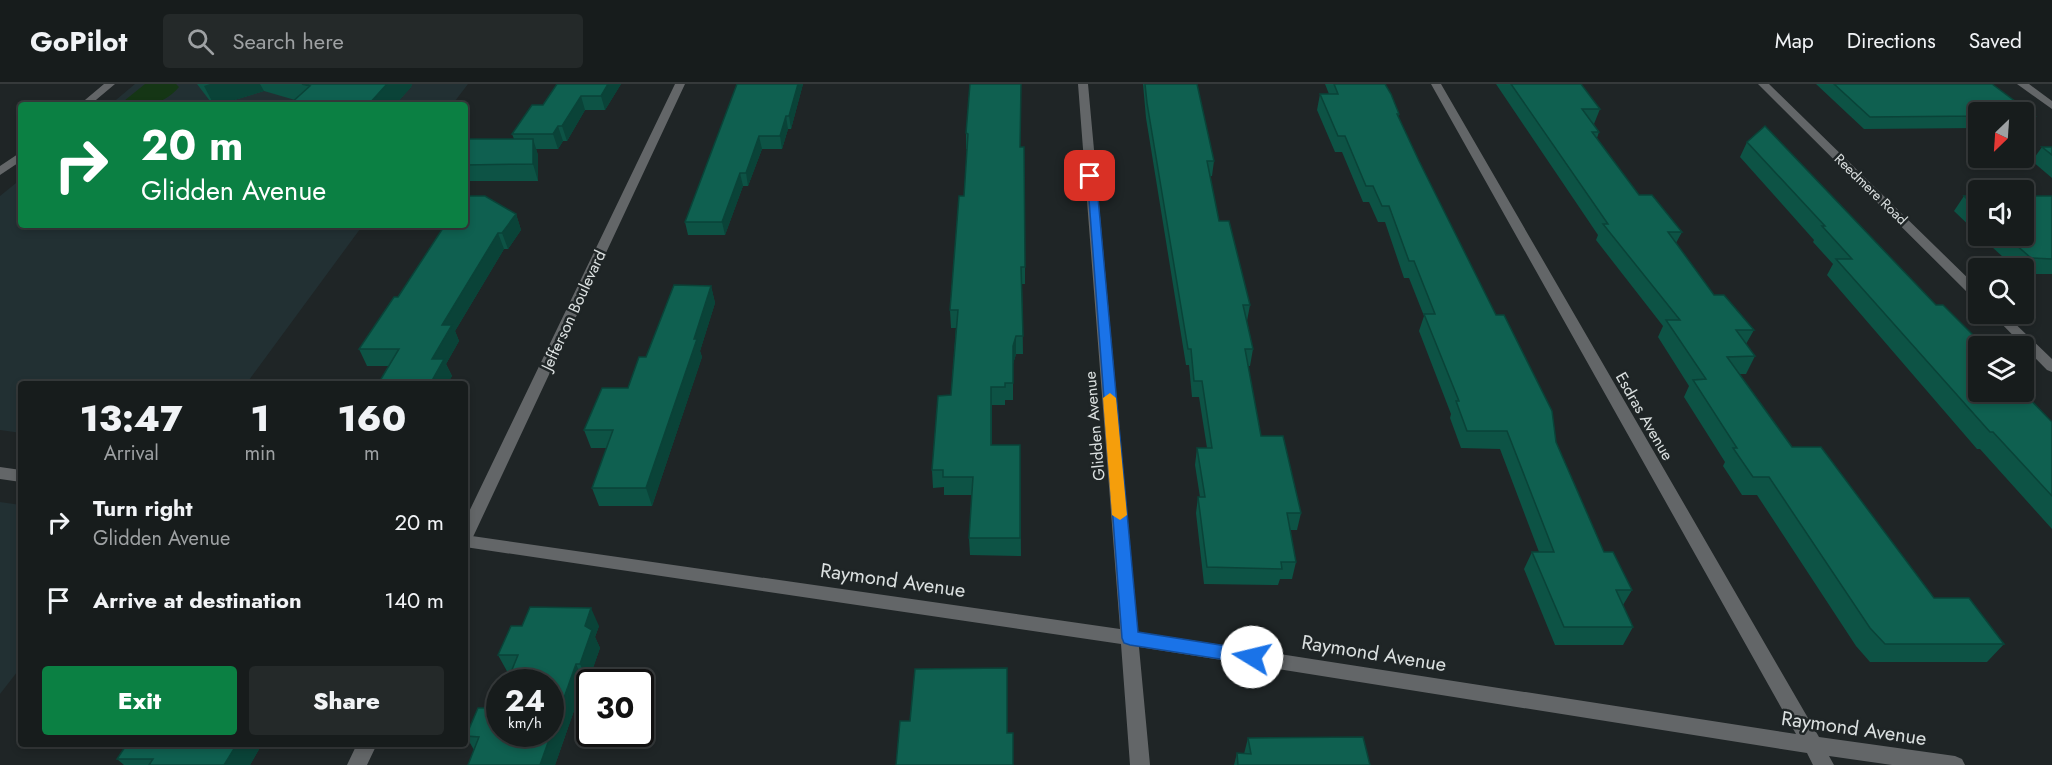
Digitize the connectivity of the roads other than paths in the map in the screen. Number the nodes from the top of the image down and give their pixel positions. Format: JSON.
{"nodes":[{"id":1,"x":110,"y":84,"type":"edge"},
{"id":2,"x":680,"y":84,"type":"edge"},
{"id":3,"x":1083,"y":84,"type":"edge"},
{"id":4,"x":1436,"y":84,"type":"edge"},
{"id":5,"x":1763,"y":84,"type":"edge"},
{"id":6,"x":2022,"y":84,"type":"edge"},
{"id":7,"x":88,"y":102,"type":"edge"},
{"id":8,"x":2052,"y":106,"type":"edge"},
{"id":9,"x":18,"y":157,"type":"edge"},
{"id":10,"x":0,"y":172,"type":"edge"},
{"id":11,"x":1968,"y":285,"type":"edge"},
{"id":12,"x":2008,"y":324,"type":"edge"},
{"id":13,"x":2052,"y":367,"type":"edge"},
{"id":14,"x":0,"y":473,"type":"edge"},
{"id":15,"x":18,"y":476,"type":"edge"},
{"id":16,"x":468,"y":531,"type":"edge"},
{"id":17,"x":468,"y":541,"type":"edge"},
{"id":18,"x":1130,"y":638,"type":"junction"},
{"id":19,"x":1812,"y":745,"type":"junction"},
{"id":20,"x":366,"y":747,"type":"edge"},
{"id":21,"x":357,"y":765,"type":"edge"},
{"id":22,"x":1140,"y":765,"type":"edge"},
{"id":23,"x":1824,"y":765,"type":"edge"},
{"id":24,"x":1955,"y":765,"type":"edge"}],
"edges":[{"from":1,"to":7,"type":"street"},
{"from":2,"to":16,"type":"street","name":"Jefferson Boulevard"},
{"from":3,"to":18,"type":"street","name":"Glidden Avenue"},
{"from":4,"to":19,"type":"street","name":"Esdras Avenue"},
{"from":5,"to":11,"type":"street","name":"Reedmere Road"},
{"from":6,"to":8,"type":"street"},
{"from":9,"to":10,"type":"street"},
{"from":12,"to":13,"type":"street"},
{"from":14,"to":15,"type":"street"},
{"from":17,"to":18,"type":"street","name":"Raymond Avenue"},
{"from":18,"to":19,"type":"street","name":"Raymond Avenue"},
{"from":18,"to":22,"type":"street","name":"Glidden Avenue"},
{"from":19,"to":23,"type":"street","name":"Esdras Avenue"},
{"from":19,"to":24,"type":"street","name":"Raymond Avenue"},
{"from":20,"to":21,"type":"street"}]}
